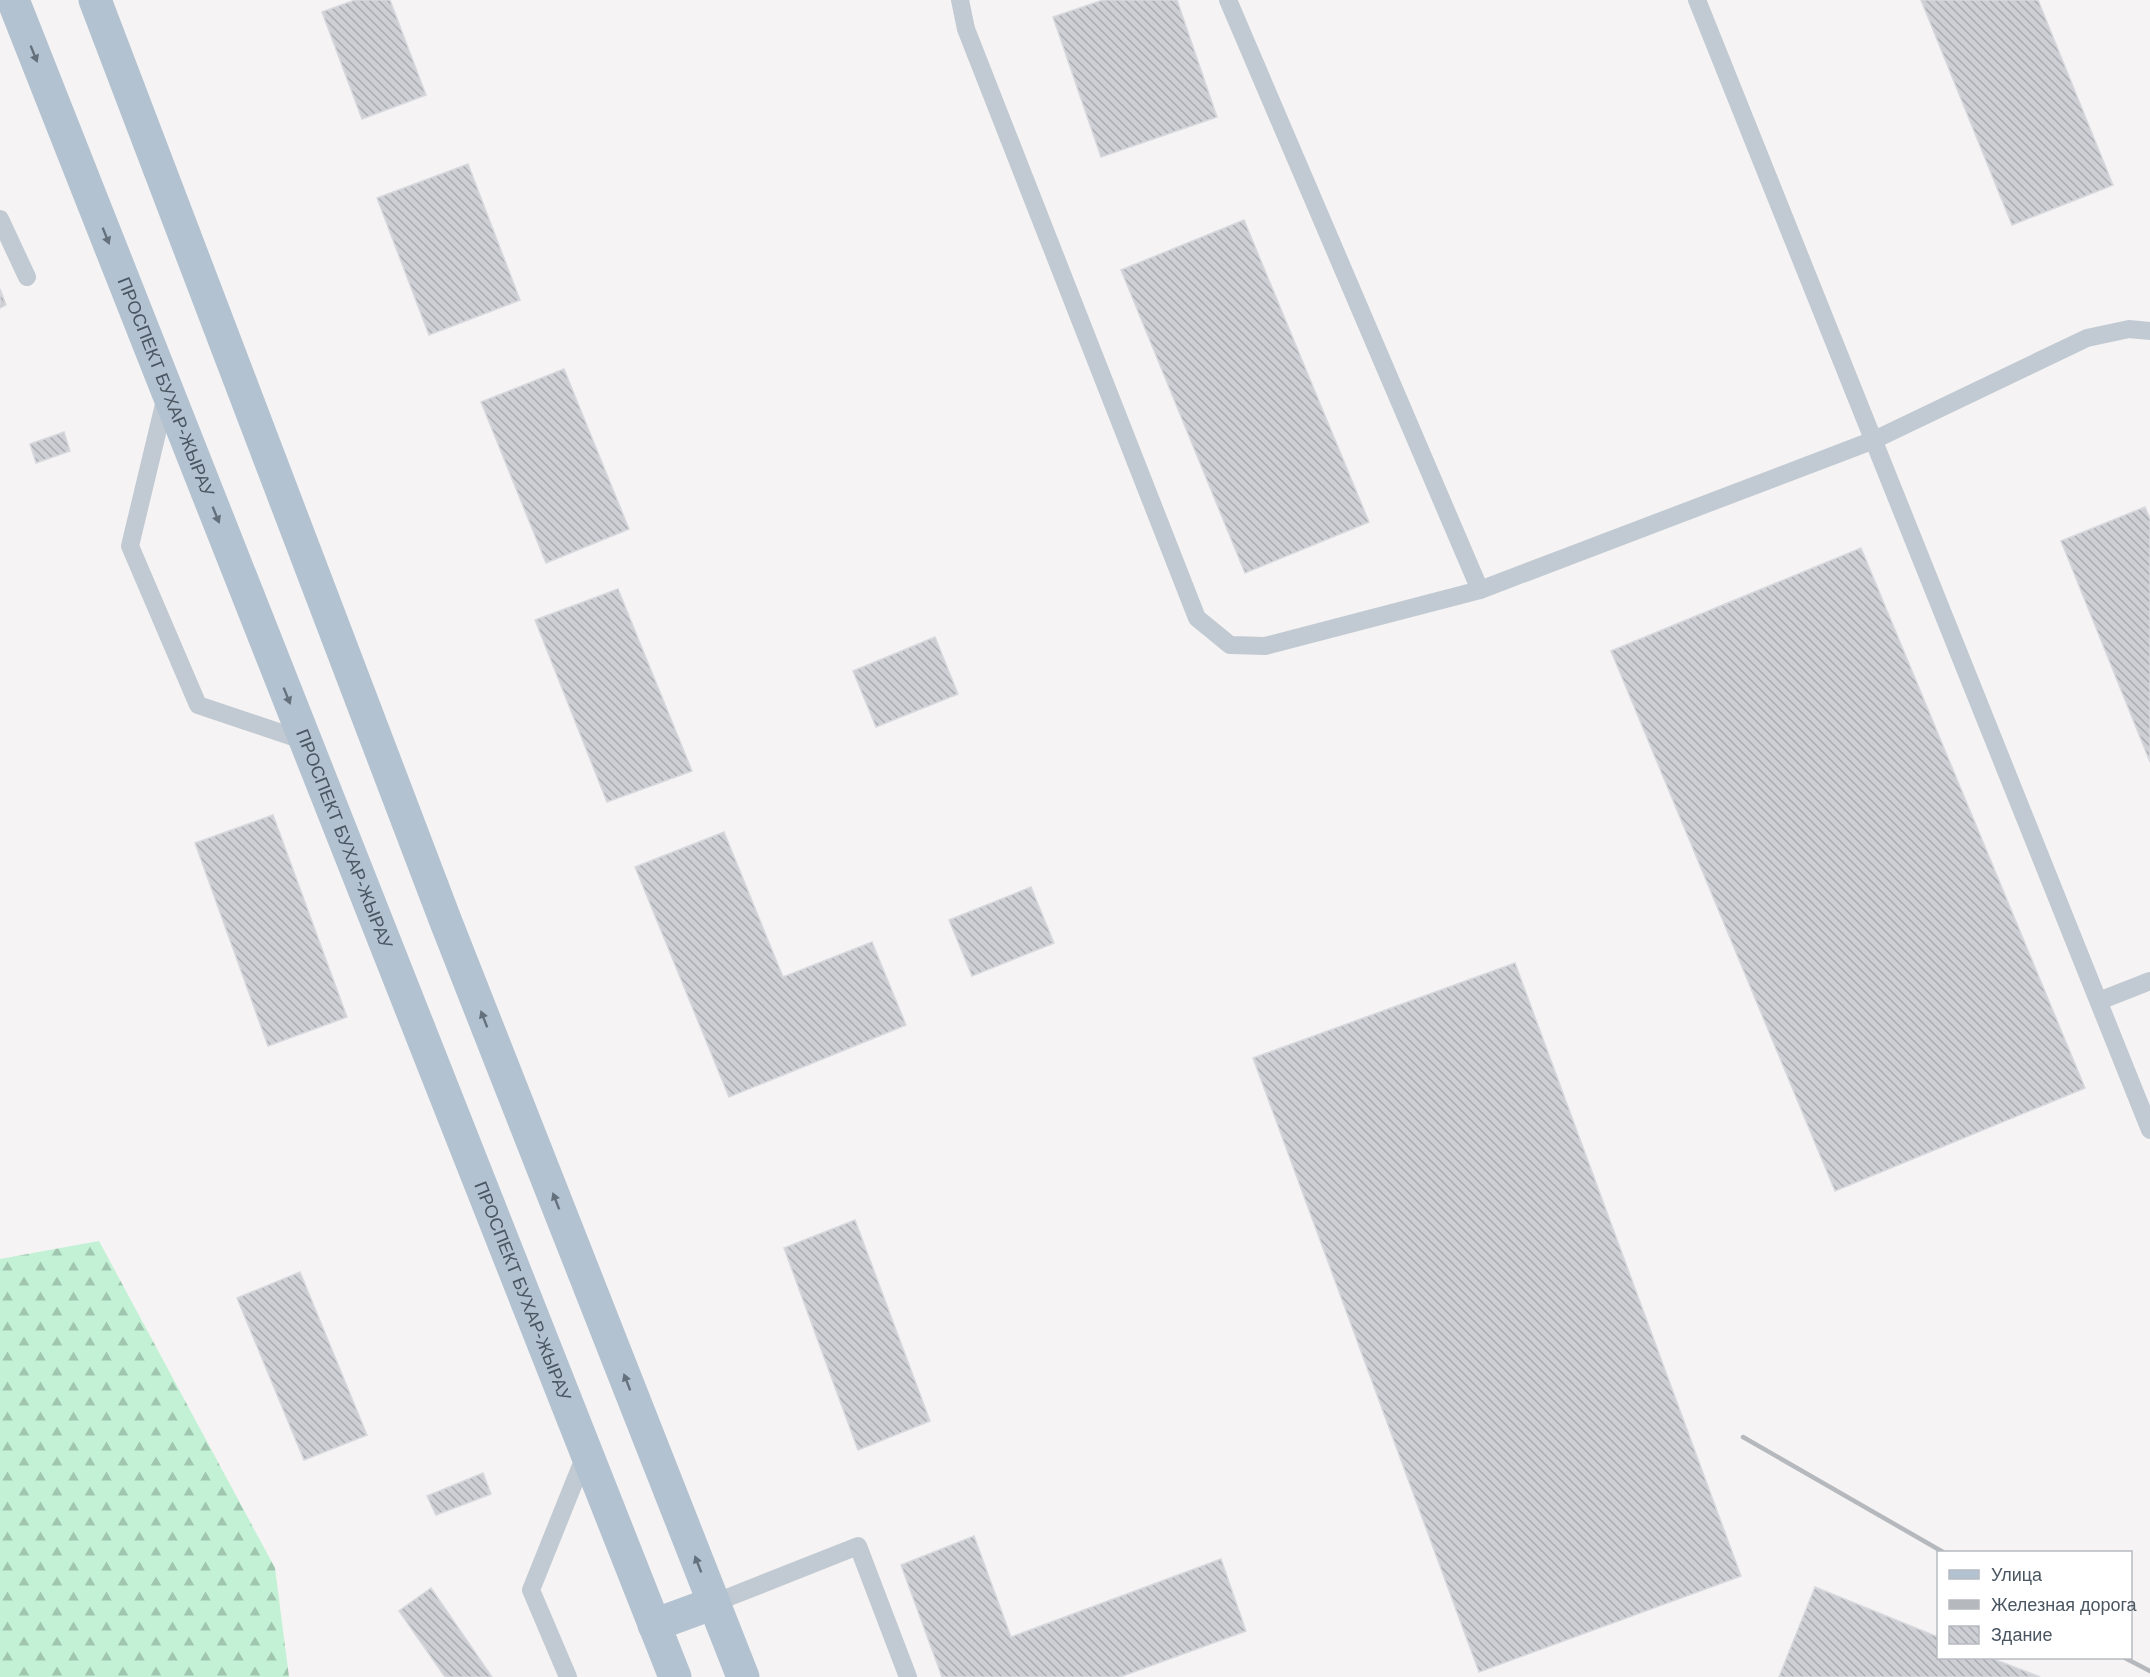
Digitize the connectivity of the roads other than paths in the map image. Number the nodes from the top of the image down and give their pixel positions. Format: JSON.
{"nodes":[{"id":1,"x":13,"y":0,"type":"edge"},
{"id":2,"x":95,"y":0,"type":"edge"},
{"id":3,"x":960,"y":0,"type":"edge"},
{"id":4,"x":1228,"y":0,"type":"edge"},
{"id":5,"x":1697,"y":0,"type":"edge"},
{"id":6,"x":0,"y":219,"type":"edge"},
{"id":7,"x":27,"y":277,"type":"dead end"},
{"id":8,"x":2150,"y":332,"type":"edge"},
{"id":9,"x":167,"y":392,"type":"junction"},
{"id":10,"x":1874,"y":440,"type":"junction"},
{"id":11,"x":1480,"y":590,"type":"junction"},
{"id":12,"x":305,"y":741,"type":"junction"},
{"id":13,"x":2150,"y":981,"type":"edge"},
{"id":14,"x":2099,"y":1001,"type":"junction"},
{"id":15,"x":2150,"y":1130,"type":"edge"},
{"id":16,"x":586,"y":1453,"type":"junction"},
{"id":17,"x":714,"y":1603,"type":"junction"},
{"id":18,"x":654,"y":1625,"type":"junction"},
{"id":19,"x":568,"y":1677,"type":"edge"},
{"id":20,"x":675,"y":1677,"type":"edge"},
{"id":21,"x":742,"y":1677,"type":"edge"},
{"id":22,"x":908,"y":1677,"type":"edge"}],
"edges":[{"from":1,"to":9,"type":"main road","name":"ПРОСПЕКТ БУХАР-ЖЫРАУ","one_way":true},
{"from":17,"to":2,"type":"main road","one_way":true},
{"from":3,"to":11,"type":"lane"},
{"from":4,"to":11,"type":"lane"},
{"from":5,"to":10,"type":"lane"},
{"from":6,"to":7,"type":"lane"},
{"from":8,"to":10,"type":"lane"},
{"from":9,"to":12,"type":"main road","name":"ПРОСПЕКТ БУХАР-ЖЫРАУ","one_way":true},
{"from":9,"to":12,"type":"lane"},
{"from":10,"to":11,"type":"lane"},
{"from":10,"to":14,"type":"lane"},
{"from":12,"to":16,"type":"main road","name":"ПРОСПЕКТ БУХАР-ЖЫРАУ"},
{"from":13,"to":14,"type":"lane"},
{"from":14,"to":15,"type":"lane"},
{"from":16,"to":18,"type":"main road","name":"ПРОСПЕКТ БУХАР-ЖЫРАУ"},
{"from":16,"to":19,"type":"lane"},
{"from":17,"to":18,"type":"main road"},
{"from":17,"to":21,"type":"main road"},
{"from":17,"to":22,"type":"lane"},
{"from":18,"to":20,"type":"main road","name":"ПРОСПЕКТ БУХАР-ЖЫРАУ"}]}
